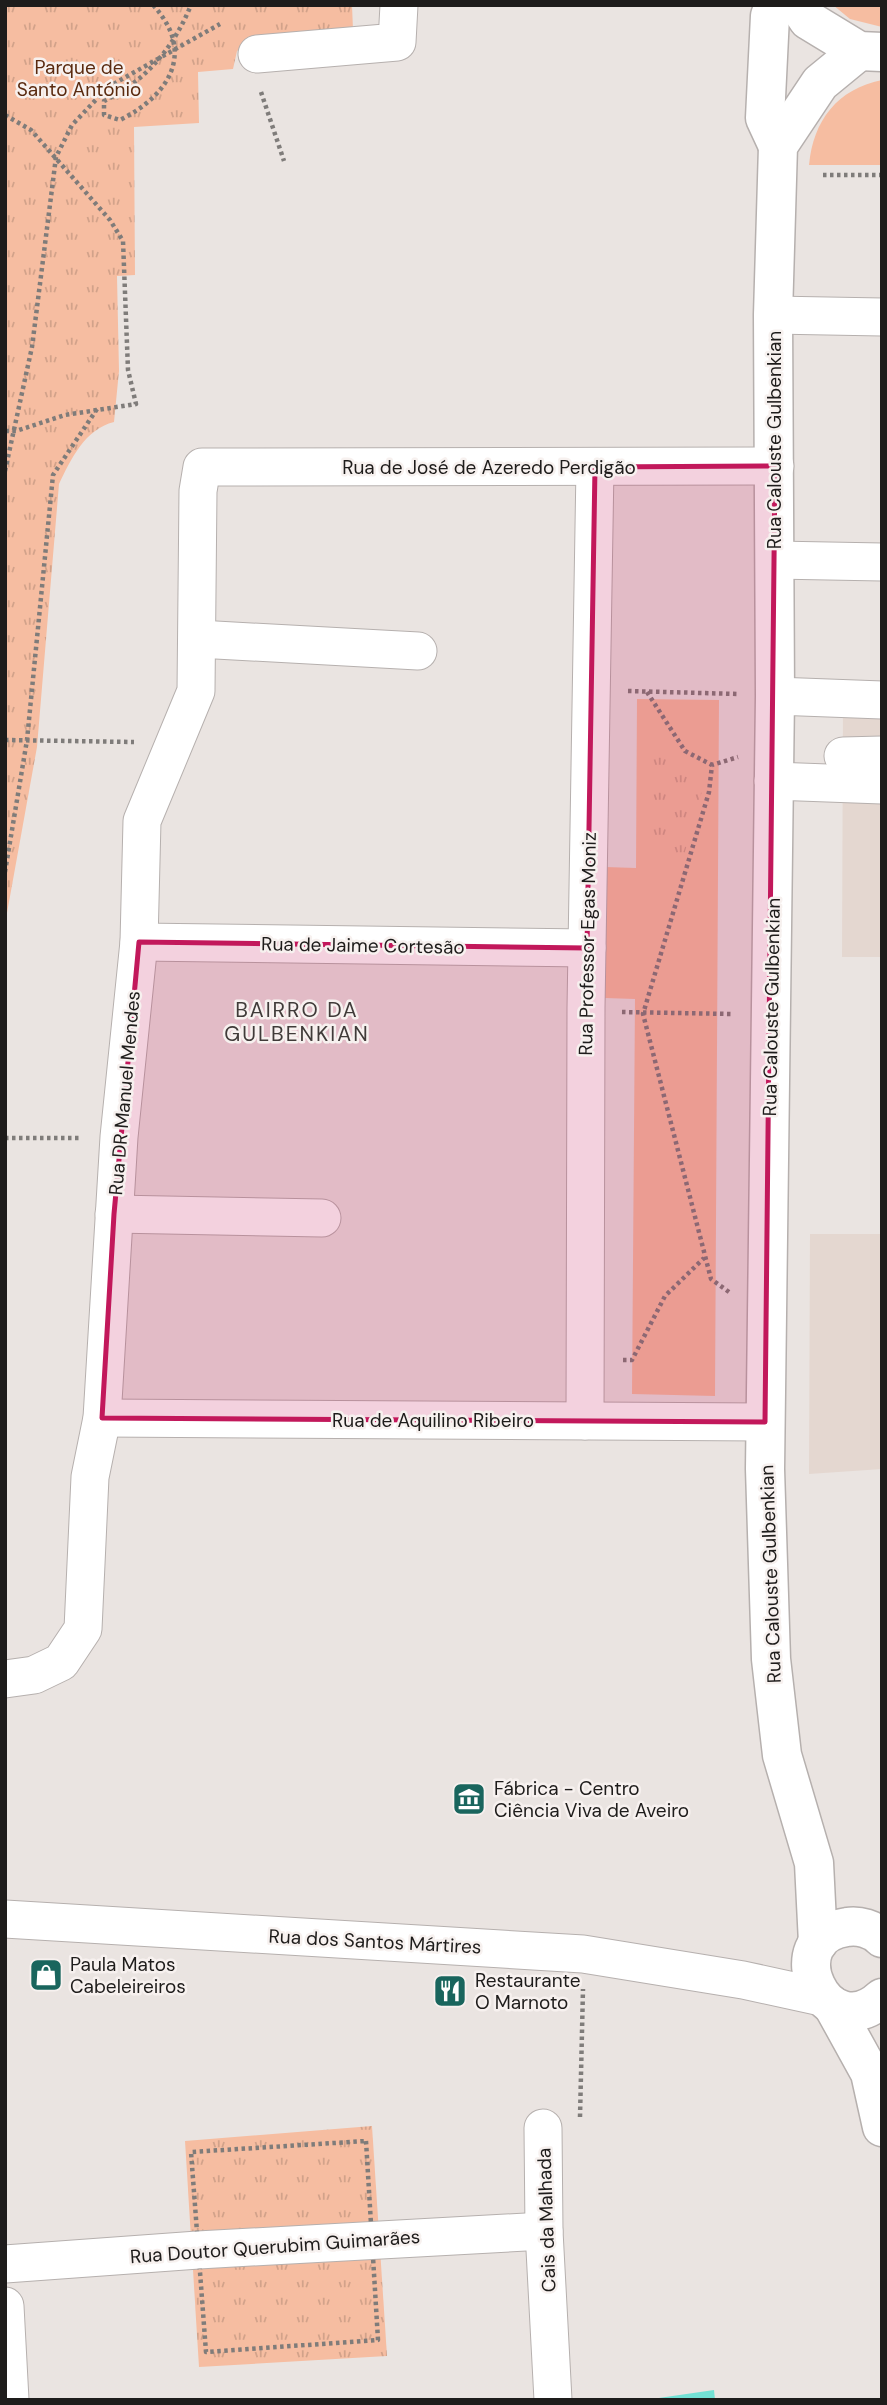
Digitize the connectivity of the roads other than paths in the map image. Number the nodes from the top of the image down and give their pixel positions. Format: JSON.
{"nodes":[{"id":1,"x":399,"y":5,"type":"edge"},
{"id":2,"x":774,"y":5,"type":"edge"},
{"id":3,"x":797,"y":5,"type":"edge"},
{"id":4,"x":870,"y":51,"type":"edge"},
{"id":5,"x":257,"y":54,"type":"road end"},
{"id":6,"x":778,"y":146,"type":"junction"},
{"id":7,"x":774,"y":315,"type":"junction"},
{"id":8,"x":882,"y":317,"type":"edge"},
{"id":9,"x":775,"y":466,"type":"junction"},
{"id":10,"x":202,"y":467,"type":"joint"},
{"id":11,"x":596,"y":467,"type":"junction"},
{"id":12,"x":775,"y":560,"type":"junction"},
{"id":13,"x":882,"y":562,"type":"edge"},
{"id":14,"x":198,"y":639,"type":"junction"},
{"id":15,"x":418,"y":651,"type":"dead end"},
{"id":16,"x":757,"y":695,"type":"junction"},
{"id":17,"x":882,"y":700,"type":"edge"},
{"id":18,"x":882,"y":755,"type":"edge"},
{"id":19,"x":844,"y":756,"type":"dead end"},
{"id":20,"x":773,"y":781,"type":"junction"},
{"id":21,"x":882,"y":785,"type":"edge"},
{"id":22,"x":139,"y":942,"type":"junction"},
{"id":23,"x":587,"y":948,"type":"junction"},
{"id":24,"x":114,"y":1214,"type":"junction"},
{"id":25,"x":322,"y":1218,"type":"dead end"},
{"id":26,"x":102,"y":1418,"type":"junction"},
{"id":27,"x":586,"y":1421,"type":"junction"},
{"id":28,"x":765,"y":1422,"type":"junction"},
{"id":29,"x":5,"y":1679,"type":"edge"},
{"id":30,"x":814,"y":1863,"type":"junction"},
{"id":31,"x":5,"y":1919,"type":"edge"},
{"id":32,"x":877,"y":1934,"type":"edge"},
{"id":33,"x":815,"y":1949,"type":"junction"},
{"id":34,"x":743,"y":1980,"type":"junction"},
{"id":35,"x":882,"y":1998,"type":"edge"},
{"id":36,"x":827,"y":2001,"type":"junction"},
{"id":37,"x":882,"y":2013,"type":"edge"},
{"id":38,"x":870,"y":2074,"type":"junction"},
{"id":39,"x":882,"y":2127,"type":"edge"},
{"id":40,"x":543,"y":2128,"type":"road end"},
{"id":41,"x":544,"y":2231,"type":"junction"},
{"id":42,"x":5,"y":2264,"type":"edge"},
{"id":43,"x":5,"y":2306,"type":"edge"},
{"id":44,"x":10,"y":2400,"type":"edge"},
{"id":45,"x":553,"y":2400,"type":"edge"}],
"edges":[{"from":1,"to":5,"type":"street"},
{"from":2,"to":6,"type":"main road"},
{"from":3,"to":4,"type":"main road"},
{"from":4,"to":6,"type":"main road"},
{"from":6,"to":7,"type":"main road","name":"Rua Calouste Gulbenkian"},
{"from":7,"to":8,"type":"street"},
{"from":7,"to":9,"type":"main road","name":"Rua Calouste Gulbenkian"},
{"from":9,"to":11,"type":"street","name":"Rua de José de Azeredo Perdigão"},
{"from":9,"to":12,"type":"main road","name":"Rua Calouste Gulbenkian"},
{"from":10,"to":11,"type":"street","name":"Rua de José de Azeredo Perdigão"},
{"from":10,"to":14,"type":"street","name":"Rua DR Manuel Mendes"},
{"from":11,"to":23,"type":"street","name":"Rua Professor Egas Moniz"},
{"from":12,"to":13,"type":"street"},
{"from":12,"to":16,"type":"main road","name":"Rua Calouste Gulbenkian"},
{"from":14,"to":15,"type":"street"},
{"from":14,"to":22,"type":"street","name":"Rua DR Manuel Mendes"},
{"from":16,"to":17,"type":"street"},
{"from":16,"to":20,"type":"main road","name":"Rua Calouste Gulbenkian"},
{"from":18,"to":19,"type":"street"},
{"from":20,"to":21,"type":"street"},
{"from":20,"to":28,"type":"main road","name":"Rua Calouste Gulbenkian"},
{"from":22,"to":23,"type":"street","name":"Rua de Jaime Cortesão"},
{"from":22,"to":24,"type":"street","name":"Rua DR Manuel Mendes"},
{"from":23,"to":27,"type":"street","name":"Rua Professor Egas Moniz"},
{"from":24,"to":25,"type":"street"},
{"from":24,"to":26,"type":"street","name":"Rua DR Manuel Mendes"},
{"from":26,"to":27,"type":"street","name":"Rua de Aquilino Ribeiro"},
{"from":26,"to":29,"type":"street","name":"Rua DR Manuel Mendes"},
{"from":27,"to":28,"type":"street","name":"Rua de Aquilino Ribeiro"},
{"from":28,"to":30,"type":"main road","name":"Rua Calouste Gulbenkian"},
{"from":30,"to":32,"type":"main road","name":"Rua Calouste Gulbenkian"},
{"from":30,"to":33,"type":"main road","name":"Rua Calouste Gulbenkian"},
{"from":31,"to":34,"type":"street","name":"Rua dos Santos Mártires"},
{"from":32,"to":33,"type":"main road"},
{"from":33,"to":34,"type":"street","name":"Rua dos Santos Mártires"},
{"from":33,"to":36,"type":"main road","name":"Rua Calouste Gulbenkian"},
{"from":34,"to":36,"type":"street","name":"Rua dos Santos Mártires"},
{"from":35,"to":36,"type":"main road"},
{"from":36,"to":38,"type":"main road","name":"Rua Calouste Gulbenkian"},
{"from":37,"to":38,"type":"main road"},
{"from":38,"to":39,"type":"main road"},
{"from":40,"to":41,"type":"street","name":"Cais da Malhada"},
{"from":41,"to":42,"type":"street","name":"Rua Doutor Querubim Guimarães"},
{"from":41,"to":45,"type":"street","name":"Cais da Malhada"},
{"from":43,"to":44,"type":"street"}]}
